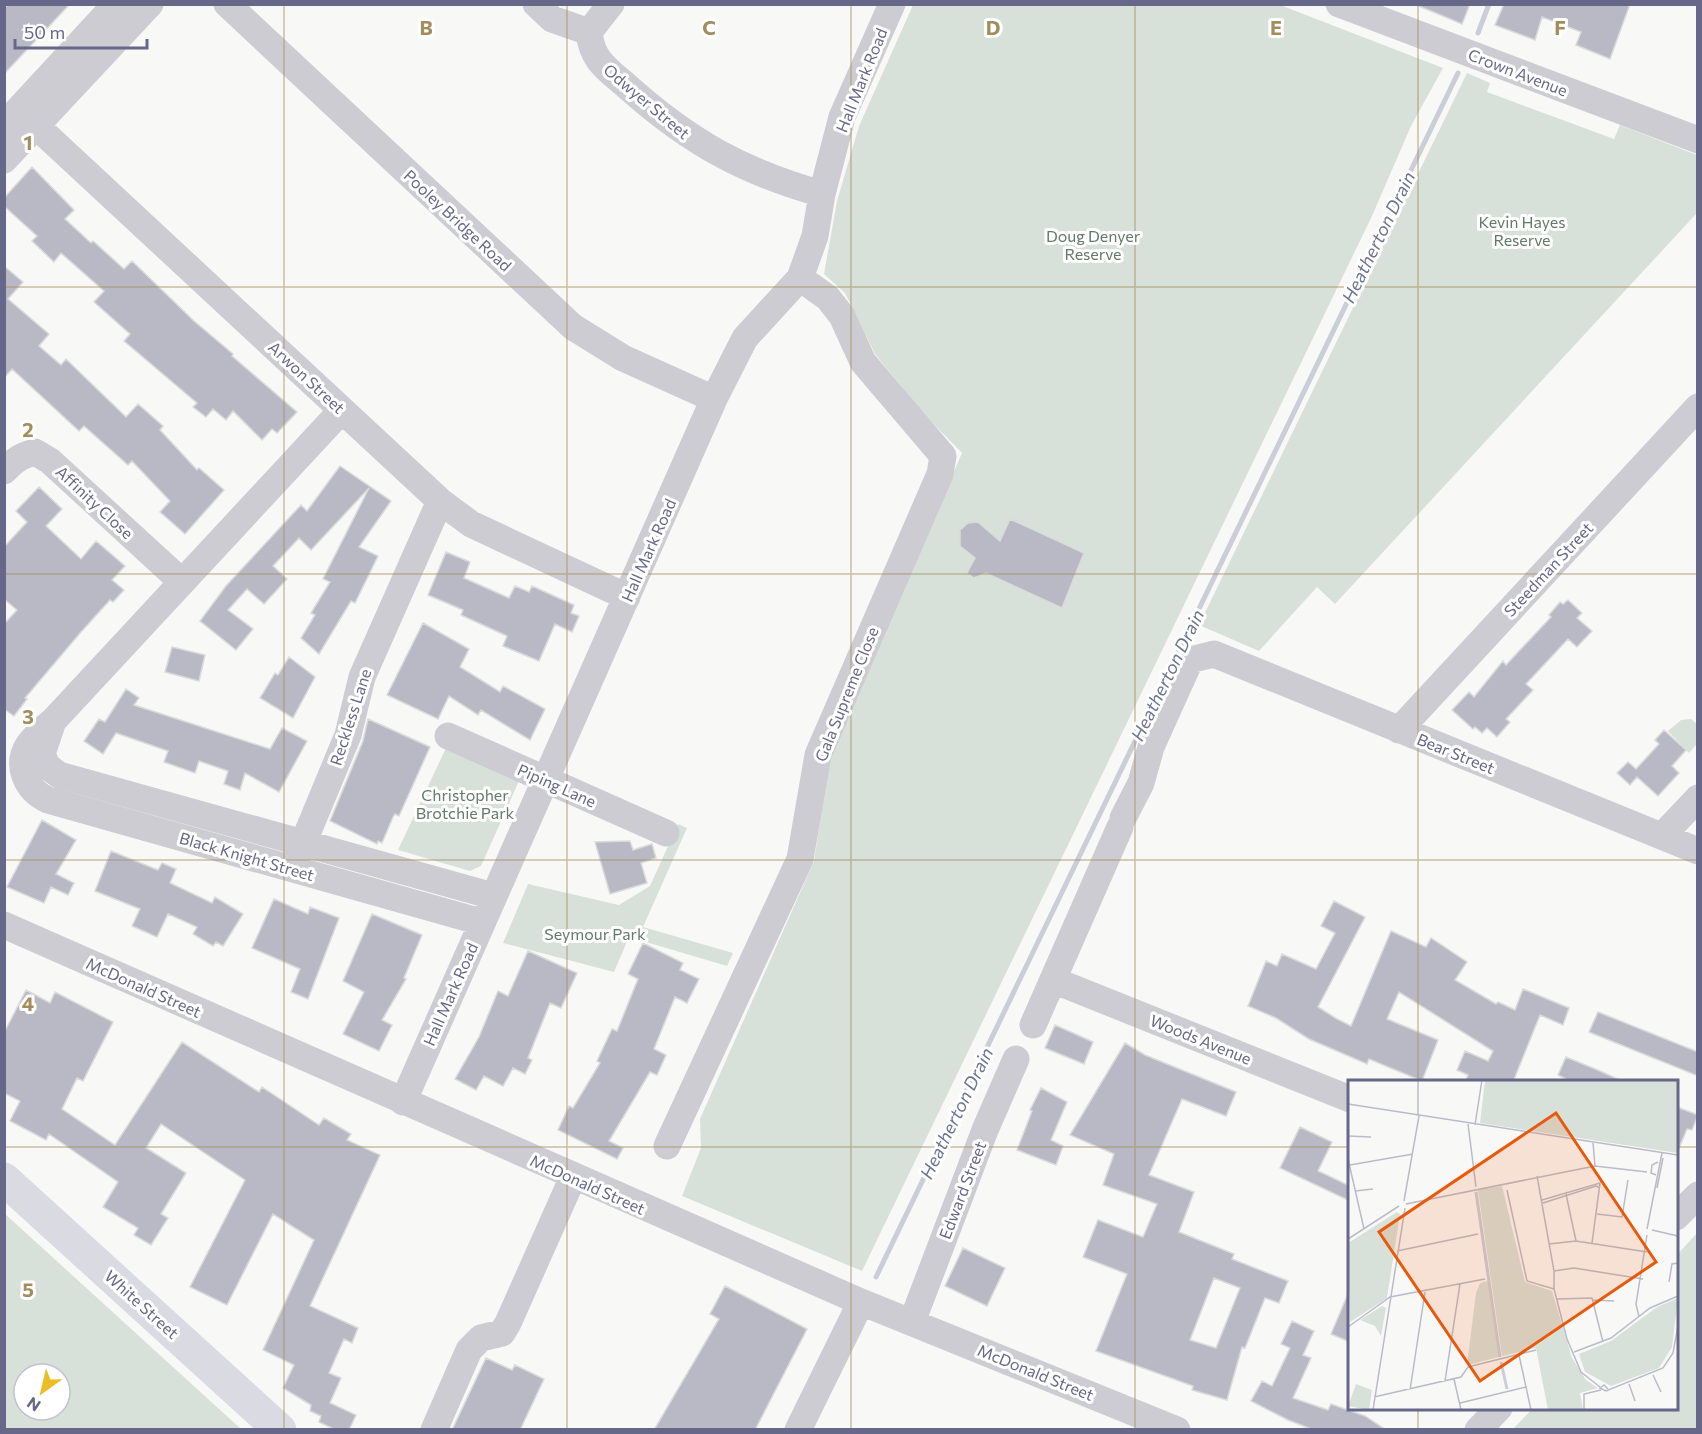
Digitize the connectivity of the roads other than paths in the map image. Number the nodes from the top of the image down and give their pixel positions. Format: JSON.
{"nodes":[{"id":1,"x":116,"y":4,"type":"edge"},
{"id":2,"x":150,"y":4,"type":"edge"},
{"id":3,"x":227,"y":4,"type":"edge"},
{"id":4,"x":536,"y":4,"type":"edge"},
{"id":5,"x":611,"y":4,"type":"edge"},
{"id":6,"x":892,"y":4,"type":"edge"},
{"id":7,"x":1339,"y":4,"type":"edge"},
{"id":8,"x":589,"y":33,"type":"junction"},
{"id":9,"x":20,"y":121,"type":"edge"},
{"id":10,"x":1698,"y":140,"type":"edge"},
{"id":11,"x":4,"y":160,"type":"edge"},
{"id":12,"x":822,"y":194,"type":"junction"},
{"id":13,"x":800,"y":278,"type":"junction"},
{"id":14,"x":714,"y":399,"type":"junction"},
{"id":15,"x":1698,"y":408,"type":"edge"},
{"id":16,"x":342,"y":410,"type":"junction"},
{"id":17,"x":4,"y":471,"type":"edge"},
{"id":18,"x":440,"y":501,"type":"junction"},
{"id":19,"x":181,"y":581,"type":"junction"},
{"id":20,"x":627,"y":597,"type":"junction"},
{"id":21,"x":1399,"y":730,"type":"junction"},
{"id":22,"x":448,"y":736,"type":"dead end"},
{"id":23,"x":25,"y":774,"type":"edge"},
{"id":24,"x":545,"y":780,"type":"junction"},
{"id":25,"x":1698,"y":798,"type":"edge"},
{"id":26,"x":666,"y":833,"type":"dead end"},
{"id":27,"x":1662,"y":836,"type":"junction"},
{"id":28,"x":301,"y":842,"type":"junction"},
{"id":29,"x":1698,"y":851,"type":"edge"},
{"id":30,"x":294,"y":868,"type":"junction"},
{"id":31,"x":493,"y":896,"type":"junction"},
{"id":32,"x":481,"y":922,"type":"junction"},
{"id":33,"x":4,"y":925,"type":"edge"},
{"id":34,"x":1053,"y":980,"type":"junction"},
{"id":35,"x":1033,"y":1025,"type":"dead end"},
{"id":36,"x":1016,"y":1059,"type":"dead end"},
{"id":37,"x":1348,"y":1098,"type":"edge"},
{"id":38,"x":403,"y":1102,"type":"junction"},
{"id":39,"x":667,"y":1146,"type":"dead end"},
{"id":40,"x":573,"y":1178,"type":"junction"},
{"id":41,"x":4,"y":1179,"type":"edge"},
{"id":42,"x":1698,"y":1195,"type":"edge"},
{"id":43,"x":1678,"y":1216,"type":"edge"},
{"id":44,"x":861,"y":1302,"type":"junction"},
{"id":45,"x":912,"y":1322,"type":"junction"},
{"id":46,"x":280,"y":1430,"type":"edge"},
{"id":47,"x":434,"y":1430,"type":"edge"},
{"id":48,"x":798,"y":1430,"type":"edge"},
{"id":49,"x":1177,"y":1430,"type":"edge"}],
"edges":[{"from":1,"to":9,"type":"street"},
{"from":2,"to":9,"type":"street"},
{"from":3,"to":14,"type":"street","name":"Pooley Bridge Road"},
{"from":4,"to":8,"type":"street"},
{"from":5,"to":8,"type":"street"},
{"from":6,"to":12,"type":"street","name":"Hall Mark Road"},
{"from":7,"to":10,"type":"street","name":"Crown Avenue"},
{"from":8,"to":12,"type":"street","name":"Odwyer Street"},
{"from":9,"to":11,"type":"street"},
{"from":9,"to":16,"type":"street","name":"Arwon Street"},
{"from":12,"to":13,"type":"street","name":"Hall Mark Road"},
{"from":13,"to":14,"type":"street","name":"Hall Mark Road"},
{"from":13,"to":39,"type":"street","name":"Gala Supreme Close"},
{"from":14,"to":20,"type":"street","name":"Hall Mark Road"},
{"from":15,"to":21,"type":"street","name":"Steedman Street"},
{"from":16,"to":18,"type":"street","name":"Arwon Street"},
{"from":16,"to":19,"type":"street"},
{"from":17,"to":19,"type":"street","name":"Affinity Close"},
{"from":18,"to":20,"type":"street","name":"Arwon Street"},
{"from":18,"to":28,"type":"street","name":"Reckless Lane"},
{"from":19,"to":23,"type":"street"},
{"from":20,"to":24,"type":"street","name":"Hall Mark Road"},
{"from":21,"to":27,"type":"street","name":"Bear Street"},
{"from":21,"to":34,"type":"street","name":"Bear Street"},
{"from":22,"to":24,"type":"street","name":"Piping Lane"},
{"from":23,"to":28,"type":"street","name":"Black Knight Street"},
{"from":23,"to":30,"type":"street","name":"Black Knight Street"},
{"from":24,"to":26,"type":"street","name":"Piping Lane"},
{"from":24,"to":31,"type":"street","name":"Hall Mark Road"},
{"from":25,"to":27,"type":"street"},
{"from":27,"to":29,"type":"street","name":"Bear Street"},
{"from":28,"to":30,"type":"street","name":"Reckless Lane"},
{"from":28,"to":31,"type":"street","name":"Black Knight Street"},
{"from":30,"to":32,"type":"street","name":"Black Knight Street"},
{"from":31,"to":32,"type":"street","name":"Hall Mark Road"},
{"from":32,"to":38,"type":"street","name":"Hall Mark Road"},
{"from":33,"to":38,"type":"street","name":"McDonald Street"},
{"from":34,"to":35,"type":"street"},
{"from":34,"to":37,"type":"street","name":"Woods Avenue"},
{"from":36,"to":45,"type":"street","name":"Edward Street"},
{"from":38,"to":40,"type":"street","name":"McDonald Street"},
{"from":40,"to":44,"type":"street","name":"McDonald Street"},
{"from":40,"to":47,"type":"street"},
{"from":41,"to":46,"type":"main road","name":"White Street"},
{"from":42,"to":43,"type":"street"},
{"from":44,"to":45,"type":"street","name":"McDonald Street"},
{"from":44,"to":48,"type":"street"},
{"from":45,"to":49,"type":"street","name":"McDonald Street"}]}
